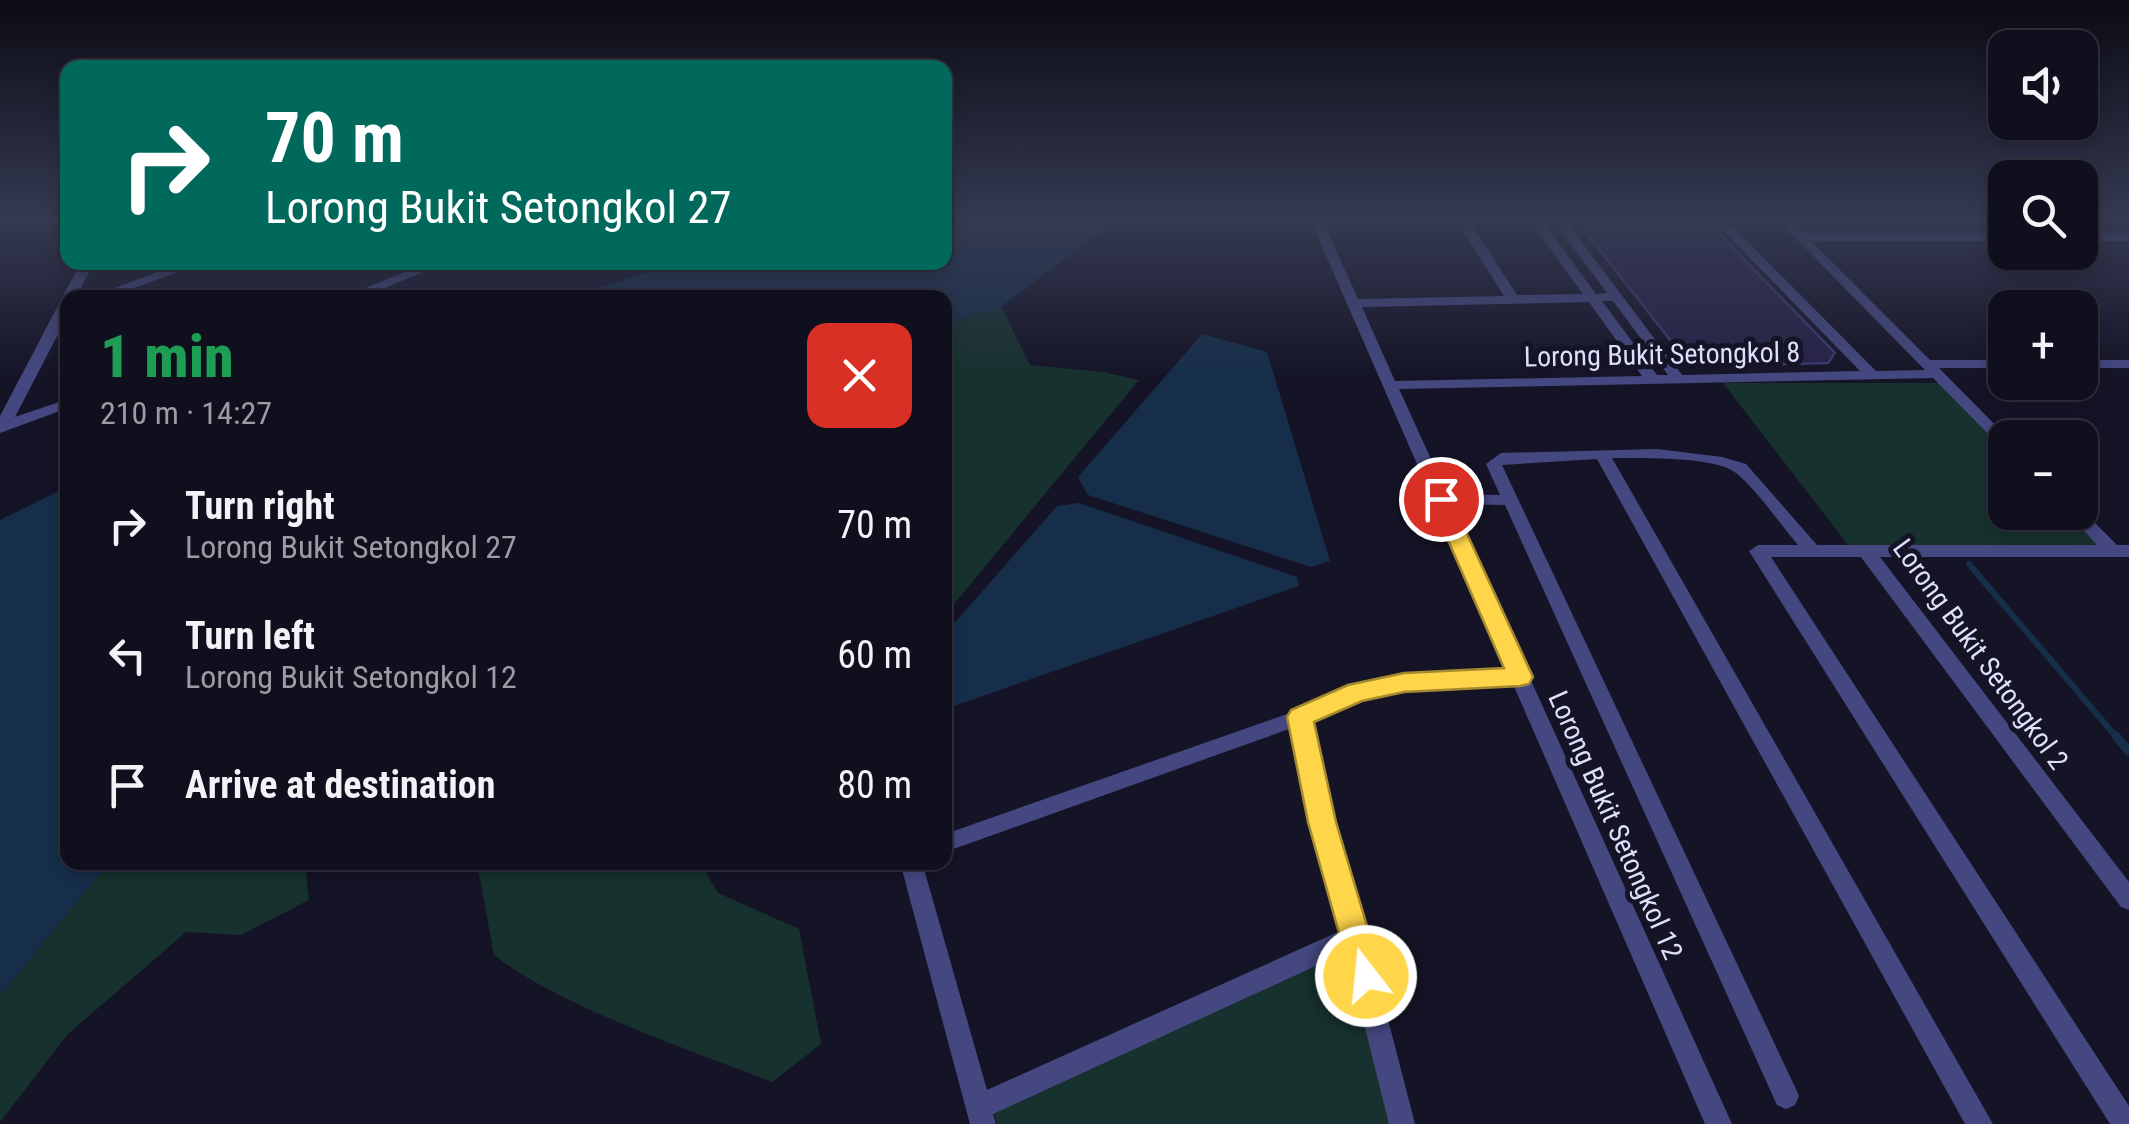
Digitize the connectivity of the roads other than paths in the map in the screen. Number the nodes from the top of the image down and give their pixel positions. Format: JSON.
{"nodes":[{"id":1,"x":171,"y":271,"type":"edge"},
{"id":2,"x":417,"y":271,"type":"edge"},
{"id":3,"x":1339,"y":271,"type":"edge"},
{"id":4,"x":1495,"y":271,"type":"edge"},
{"id":5,"x":1573,"y":271,"type":"edge"},
{"id":6,"x":1597,"y":271,"type":"edge"},
{"id":7,"x":1770,"y":271,"type":"edge"},
{"id":8,"x":1835,"y":271,"type":"edge"},
{"id":9,"x":117,"y":290,"type":"edge"},
{"id":10,"x":369,"y":290,"type":"edge"},
{"id":11,"x":1616,"y":297,"type":"junction"},
{"id":12,"x":1592,"y":298,"type":"junction"},
{"id":13,"x":1513,"y":300,"type":"junction"},
{"id":14,"x":1353,"y":303,"type":"junction"},
{"id":15,"x":60,"y":316,"type":"edge"},
{"id":16,"x":2098,"y":364,"type":"edge"},
{"id":17,"x":2129,"y":364,"type":"edge"},
{"id":18,"x":1988,"y":365,"type":"edge"},
{"id":19,"x":1930,"y":369,"type":"junction"},
{"id":20,"x":1872,"y":375,"type":"junction"},
{"id":21,"x":1678,"y":379,"type":"junction"},
{"id":22,"x":1652,"y":380,"type":"junction"},
{"id":23,"x":1390,"y":384,"type":"junction"},
{"id":24,"x":60,"y":406,"type":"edge"},
{"id":25,"x":1988,"y":427,"type":"edge"},
{"id":26,"x":1,"y":428,"type":"edge"},
{"id":27,"x":1603,"y":456,"type":"junction"},
{"id":28,"x":1441,"y":499,"type":"junction"},
{"id":29,"x":1509,"y":500,"type":"junction"},
{"id":30,"x":2096,"y":530,"type":"edge"},
{"id":31,"x":1812,"y":550,"type":"junction"},
{"id":32,"x":1866,"y":550,"type":"junction"},
{"id":33,"x":2121,"y":551,"type":"edge"},
{"id":34,"x":1520,"y":677,"type":"junction"},
{"id":35,"x":1300,"y":717,"type":"junction"},
{"id":36,"x":952,"y":841,"type":"edge"},
{"id":37,"x":913,"y":870,"type":"edge"},
{"id":38,"x":2129,"y":900,"type":"edge"},
{"id":39,"x":1354,"y":936,"type":"junction"},
{"id":40,"x":1786,"y":1096,"type":"dead end"},
{"id":41,"x":981,"y":1116,"type":"edge"},
{"id":42,"x":1402,"y":1124,"type":"edge"},
{"id":43,"x":1719,"y":1124,"type":"edge"},
{"id":44,"x":1980,"y":1124,"type":"edge"},
{"id":45,"x":2126,"y":1124,"type":"edge"}],
"edges":[{"from":1,"to":9,"type":"street"},
{"from":2,"to":10,"type":"street"},
{"from":3,"to":14,"type":"street","name":"Lorong Bukit Setongkol 12"},
{"from":4,"to":13,"type":"street"},
{"from":5,"to":12,"type":"street"},
{"from":6,"to":11,"type":"street"},
{"from":7,"to":20,"type":"street"},
{"from":8,"to":19,"type":"street"},
{"from":11,"to":12,"type":"street"},
{"from":11,"to":21,"type":"street"},
{"from":12,"to":13,"type":"street"},
{"from":12,"to":22,"type":"street"},
{"from":13,"to":14,"type":"street"},
{"from":14,"to":23,"type":"street","name":"Lorong Bukit Setongkol 12"},
{"from":15,"to":26,"type":"street"},
{"from":16,"to":17,"type":"street"},
{"from":18,"to":19,"type":"street","name":"Lorong Bukit Setongkol 8"},
{"from":19,"to":20,"type":"street","name":"Lorong Bukit Setongkol 8"},
{"from":19,"to":25,"type":"street"},
{"from":20,"to":21,"type":"street","name":"Lorong Bukit Setongkol 8"},
{"from":21,"to":22,"type":"street","name":"Lorong Bukit Setongkol 8"},
{"from":22,"to":23,"type":"street","name":"Lorong Bukit Setongkol 8"},
{"from":23,"to":28,"type":"street","name":"Lorong Bukit Setongkol 12"},
{"from":24,"to":26,"type":"street"},
{"from":27,"to":29,"type":"street"},
{"from":27,"to":31,"type":"street"},
{"from":27,"to":44,"type":"street"},
{"from":28,"to":29,"type":"street"},
{"from":28,"to":34,"type":"street","name":"Lorong Bukit Setongkol 12"},
{"from":29,"to":40,"type":"street"},
{"from":30,"to":33,"type":"street"},
{"from":31,"to":32,"type":"street"},
{"from":31,"to":45,"type":"street"},
{"from":32,"to":33,"type":"street","name":"Lorong Bukit Setongkol 2"},
{"from":32,"to":38,"type":"street","name":"Lorong Bukit Setongkol 2"},
{"from":34,"to":35,"type":"street"},
{"from":34,"to":43,"type":"street","name":"Lorong Bukit Setongkol 12"},
{"from":35,"to":36,"type":"street"},
{"from":35,"to":39,"type":"street"},
{"from":37,"to":41,"type":"street"},
{"from":39,"to":41,"type":"street"},
{"from":39,"to":42,"type":"street"}]}
